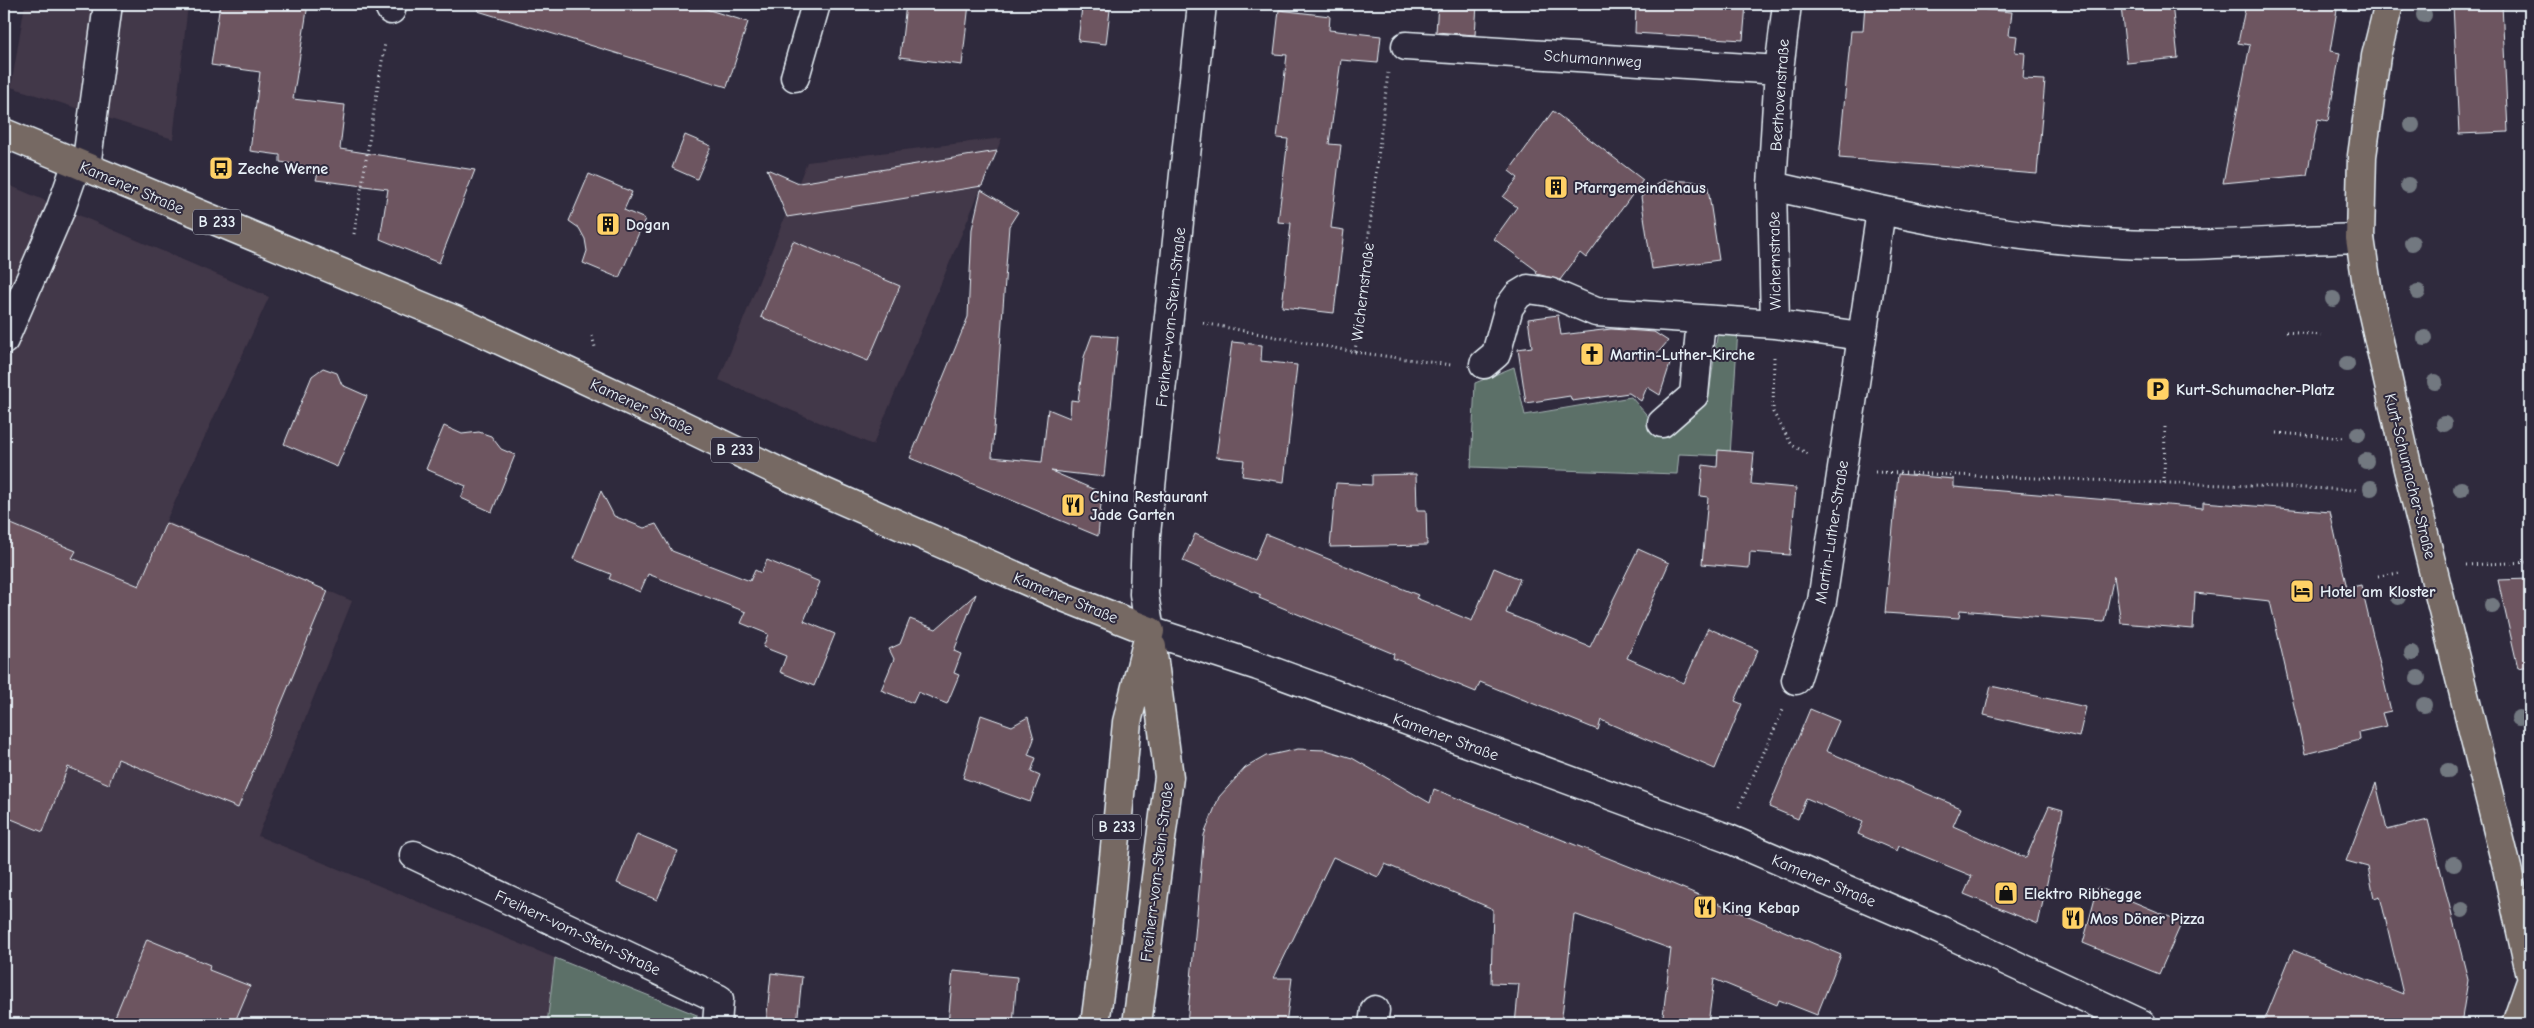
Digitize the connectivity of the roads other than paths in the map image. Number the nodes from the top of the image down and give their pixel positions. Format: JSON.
{"nodes":[{"id":1,"x":108,"y":4,"type":"edge"},
{"id":2,"x":816,"y":4,"type":"edge"},
{"id":3,"x":1202,"y":4,"type":"edge"},
{"id":4,"x":1787,"y":4,"type":"edge"},
{"id":5,"x":2389,"y":4,"type":"edge"},
{"id":6,"x":1398,"y":55,"type":"road end"},
{"id":7,"x":1779,"y":70,"type":"junction"},
{"id":8,"x":795,"y":78,"type":"dead end"},
{"id":9,"x":4,"y":133,"type":"edge"},
{"id":10,"x":82,"y":165,"type":"junction"},
{"id":11,"x":1772,"y":186,"type":"junction"},
{"id":12,"x":1881,"y":210,"type":"junction"},
{"id":13,"x":2360,"y":238,"type":"junction"},
{"id":14,"x":1701,"y":320,"type":"junction"},
{"id":15,"x":1775,"y":324,"type":"junction"},
{"id":16,"x":1861,"y":336,"type":"junction"},
{"id":17,"x":4,"y":340,"type":"edge"},
{"id":18,"x":1484,"y":364,"type":"road end"},
{"id":19,"x":1662,"y":423,"type":"dead end"},
{"id":20,"x":1150,"y":631,"type":"junction"},
{"id":21,"x":1796,"y":680,"type":"road end"},
{"id":22,"x":414,"y":854,"type":"dead end"},
{"id":23,"x":2530,"y":972,"type":"edge"},
{"id":24,"x":2530,"y":984,"type":"edge"},
{"id":25,"x":717,"y":1024,"type":"edge"},
{"id":26,"x":1095,"y":1024,"type":"edge"},
{"id":27,"x":1137,"y":1024,"type":"edge"},
{"id":28,"x":2142,"y":1024,"type":"edge"},
{"id":29,"x":2516,"y":1024,"type":"edge"}],
"edges":[{"from":1,"to":10,"type":"street"},
{"from":2,"to":8,"type":"street"},
{"from":3,"to":20,"type":"street","name":"Freiherr-vom-Stein-Straße","number":"B 233"},
{"from":4,"to":7,"type":"street","name":"Beethovenstraße"},
{"from":5,"to":13,"type":"main road","name":"Kurt-Schumacher-Straße"},
{"from":6,"to":7,"type":"street","name":"Schumannweg"},
{"from":7,"to":11,"type":"street","name":"Beethovenstraße"},
{"from":9,"to":10,"type":"main road","name":"Kamener Straße","number":"B 233"},
{"from":10,"to":17,"type":"street"},
{"from":10,"to":20,"type":"main road","name":"Kamener Straße","number":"B 233"},
{"from":11,"to":12,"type":"street"},
{"from":11,"to":15,"type":"street","name":"Wichernstraße"},
{"from":12,"to":13,"type":"street"},
{"from":12,"to":16,"type":"street","name":"Martin-Luther-Straße"},
{"from":13,"to":23,"type":"main road","name":"Kurt-Schumacher-Straße"},
{"from":14,"to":15,"type":"street","name":"Wichernstraße"},
{"from":14,"to":18,"type":"street","name":"Wichernstraße"},
{"from":14,"to":19,"type":"street"},
{"from":15,"to":16,"type":"street"},
{"from":16,"to":21,"type":"street","name":"Martin-Luther-Straße"},
{"from":20,"to":26,"type":"main road","name":"Freiherr-vom-Stein-Straße","number":"B 233"},
{"from":20,"to":27,"type":"main road","name":"Freiherr-vom-Stein-Straße","number":"B 233"},
{"from":20,"to":28,"type":"street","name":"Kamener Straße"},
{"from":22,"to":25,"type":"street","name":"Freiherr-vom-Stein-Straße"},
{"from":24,"to":29,"type":"main road"}]}
